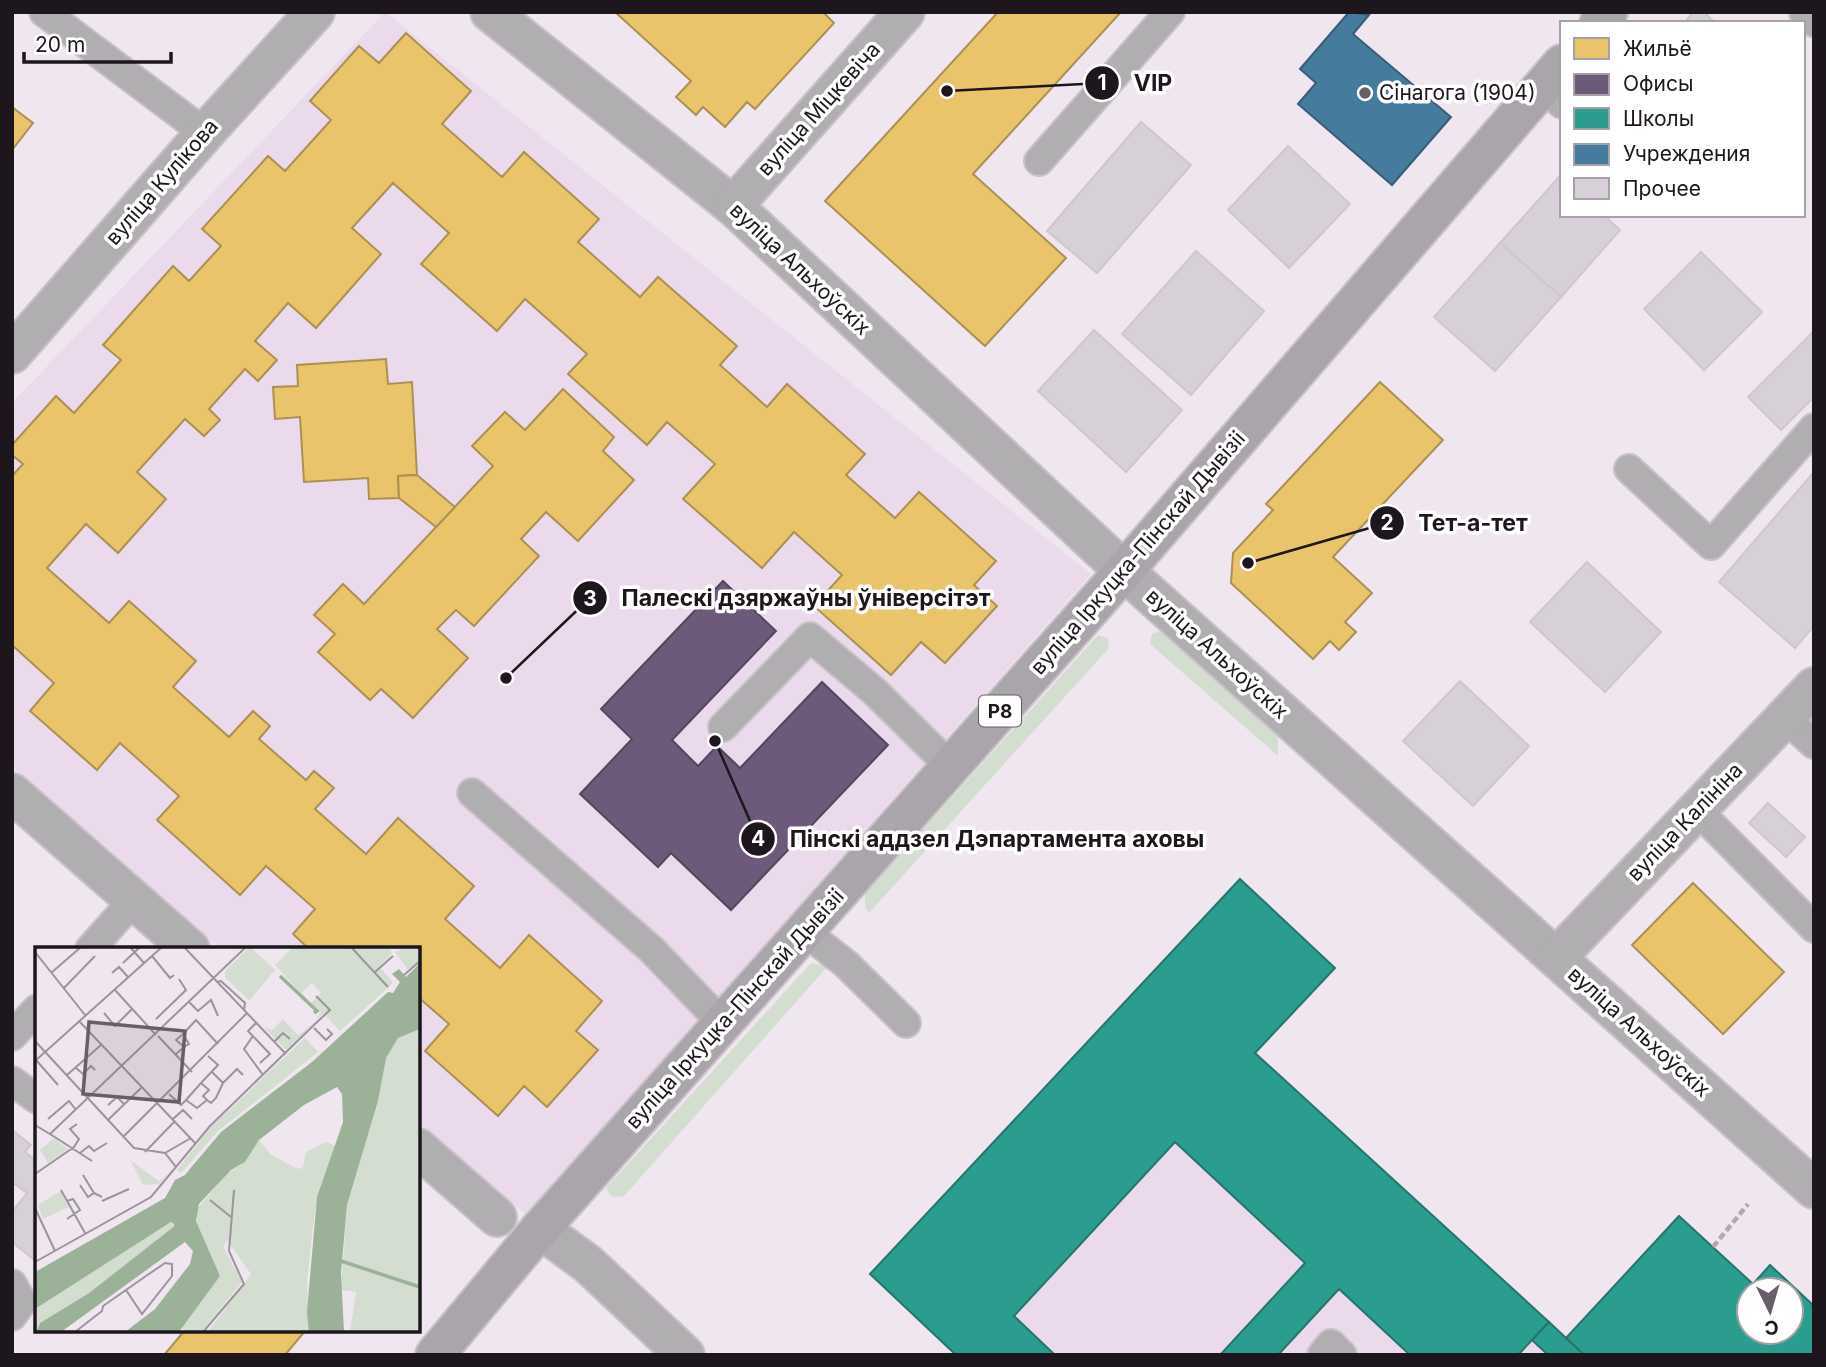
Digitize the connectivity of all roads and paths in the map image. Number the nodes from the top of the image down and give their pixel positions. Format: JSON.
{"nodes":[{"id":1,"x":44,"y":12,"type":"edge"},
{"id":2,"x":315,"y":12,"type":"edge"},
{"id":3,"x":490,"y":12,"type":"edge"},
{"id":4,"x":905,"y":12,"type":"edge"},
{"id":5,"x":1170,"y":12,"type":"edge"},
{"id":6,"x":1809,"y":12,"type":"edge"},
{"id":7,"x":1814,"y":17,"type":"edge"},
{"id":8,"x":1555,"y":85,"type":"edge"},
{"id":9,"x":205,"y":132,"type":"junction"},
{"id":10,"x":1039,"y":161,"type":"dead end"},
{"id":11,"x":733,"y":206,"type":"junction"},
{"id":12,"x":12,"y":354,"type":"edge"},
{"id":13,"x":1814,"y":428,"type":"edge"},
{"id":14,"x":1629,"y":469,"type":"dead end"},
{"id":15,"x":1124,"y":571,"type":"junction"},
{"id":16,"x":1814,"y":687,"type":"edge"},
{"id":17,"x":1785,"y":718,"type":"junction"},
{"id":18,"x":723,"y":727,"type":"dead end"},
{"id":19,"x":1814,"y":744,"type":"edge"},
{"id":20,"x":950,"y":766,"type":"junction"},
{"id":21,"x":12,"y":793,"type":"edge"},
{"id":22,"x":472,"y":793,"type":"dead end"},
{"id":23,"x":1697,"y":810,"type":"junction"},
{"id":24,"x":134,"y":900,"type":"junction"},
{"id":25,"x":1814,"y":928,"type":"edge"},
{"id":26,"x":804,"y":931,"type":"junction"},
{"id":27,"x":92,"y":947,"type":"edge"},
{"id":28,"x":188,"y":947,"type":"edge"},
{"id":29,"x":1556,"y":958,"type":"junction"},
{"id":30,"x":35,"y":1011,"type":"edge"},
{"id":31,"x":722,"y":1023,"type":"junction"},
{"id":32,"x":906,"y":1023,"type":"dead end"},
{"id":33,"x":12,"y":1036,"type":"edge"},
{"id":34,"x":12,"y":1081,"type":"edge"},
{"id":35,"x":35,"y":1098,"type":"edge"},
{"id":36,"x":420,"y":1150,"type":"edge"},
{"id":37,"x":1814,"y":1189,"type":"edge"},
{"id":38,"x":1748,"y":1205,"type":"dead end"},
{"id":39,"x":497,"y":1217,"type":"dead end"},
{"id":40,"x":540,"y":1228,"type":"junction"},
{"id":41,"x":1713,"y":1247,"type":"dead end"},
{"id":42,"x":435,"y":1355,"type":"edge"},
{"id":43,"x":685,"y":1355,"type":"edge"},
{"id":44,"x":1322,"y":1355,"type":"edge"},
{"id":45,"x":1342,"y":1355,"type":"edge"}],
"edges":[{"from":1,"to":9,"type":"lane"},
{"from":2,"to":9,"type":"street","name":"вуліца Кулікова"},
{"from":3,"to":11,"type":"street","name":"вуліца Альхоўскіх"},
{"from":4,"to":11,"type":"street","name":"вуліца Міцкевіча"},
{"from":5,"to":10,"type":"lane"},
{"from":6,"to":7,"type":"street"},
{"from":8,"to":15,"type":"main road","name":"вуліца Іркуцка-Пінскай Дывізіі","number":"Р8"},
{"from":9,"to":12,"type":"street","name":"вуліца Кулікова"},
{"from":11,"to":15,"type":"street","name":"вуліца Альхоўскіх"},
{"from":13,"to":14,"type":"lane"},
{"from":15,"to":20,"type":"main road","name":"вуліца Іркуцка-Пінскай Дывізіі","number":"Р8"},
{"from":15,"to":29,"type":"street","name":"вуліца Альхоўскіх"},
{"from":16,"to":17,"type":"street","name":"вуліца Калініна"},
{"from":17,"to":19,"type":"lane"},
{"from":17,"to":23,"type":"street","name":"вуліца Калініна"},
{"from":18,"to":20,"type":"lane"},
{"from":20,"to":26,"type":"main road","name":"вуліца Іркуцка-Пінскай Дывізіі","number":"Р8"},
{"from":21,"to":24,"type":"street"},
{"from":22,"to":31,"type":"lane"},
{"from":23,"to":25,"type":"lane"},
{"from":23,"to":29,"type":"street","name":"вуліца Калініна"},
{"from":24,"to":27,"type":"lane"},
{"from":24,"to":28,"type":"street"},
{"from":26,"to":31,"type":"main road","name":"вуліца Іркуцка-Пінскай Дывізіі","number":"Р8"},
{"from":26,"to":32,"type":"lane"},
{"from":29,"to":37,"type":"street","name":"вуліца Альхоўскіх"},
{"from":30,"to":33,"type":"lane"},
{"from":31,"to":40,"type":"main road","name":"вуліца Іркуцка-Пінскай Дывізіі","number":"Р8"},
{"from":34,"to":35,"type":"lane"},
{"from":36,"to":39,"type":"street"},
{"from":38,"to":41,"type":"path"},
{"from":40,"to":42,"type":"main road","name":"вуліца Іркуцка-Пінскай Дывізіі","number":"Р8"},
{"from":40,"to":43,"type":"street"},
{"from":44,"to":45,"type":"lane"}]}
